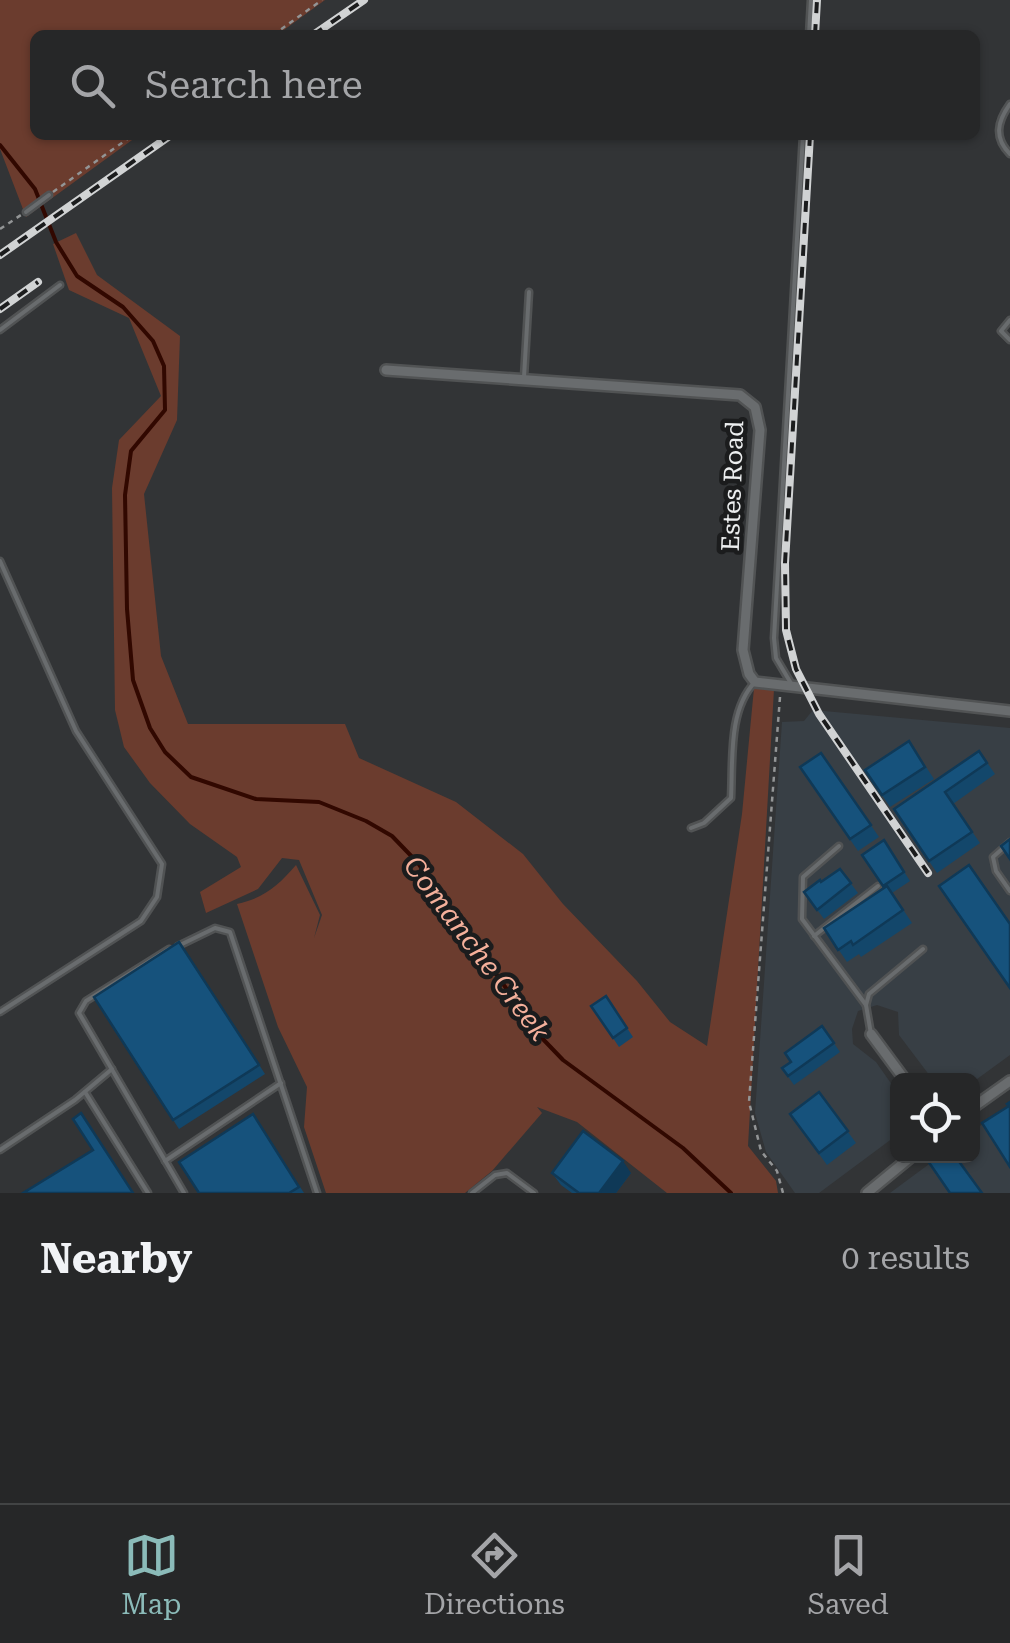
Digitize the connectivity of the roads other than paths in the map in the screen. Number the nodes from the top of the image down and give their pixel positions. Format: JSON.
{"nodes":[{"id":1,"x":811,"y":0,"type":"edge"},
{"id":2,"x":809,"y":30,"type":"edge"},
{"id":3,"x":1010,"y":104,"type":"edge"},
{"id":4,"x":803,"y":140,"type":"edge"},
{"id":5,"x":1010,"y":154,"type":"edge"},
{"id":6,"x":49,"y":195,"type":"road end"},
{"id":7,"x":26,"y":212,"type":"road end"},
{"id":8,"x":60,"y":285,"type":"dead end"},
{"id":9,"x":530,"y":292,"type":"dead end"},
{"id":10,"x":1010,"y":320,"type":"edge"},
{"id":11,"x":0,"y":330,"type":"edge"},
{"id":12,"x":1010,"y":340,"type":"edge"},
{"id":13,"x":386,"y":370,"type":"dead end"},
{"id":14,"x":524,"y":381,"type":"junction"},
{"id":15,"x":0,"y":561,"type":"edge"},
{"id":16,"x":754,"y":682,"type":"junction"},
{"id":17,"x":793,"y":687,"type":"junction"},
{"id":18,"x":1010,"y":711,"type":"edge"},
{"id":19,"x":691,"y":828,"type":"dead end"},
{"id":20,"x":1010,"y":842,"type":"edge"},
{"id":21,"x":840,"y":846,"type":"dead end"},
{"id":22,"x":878,"y":886,"type":"edge"},
{"id":23,"x":1010,"y":891,"type":"edge"},
{"id":24,"x":814,"y":936,"type":"junction"},
{"id":25,"x":923,"y":949,"type":"dead end"},
{"id":26,"x":866,"y":1005,"type":"junction"},
{"id":27,"x":0,"y":1012,"type":"edge"},
{"id":28,"x":870,"y":1034,"type":"joint"},
{"id":29,"x":112,"y":1070,"type":"junction"},
{"id":30,"x":900,"y":1073,"type":"edge"},
{"id":31,"x":1010,"y":1081,"type":"edge"},
{"id":32,"x":280,"y":1083,"type":"junction"},
{"id":33,"x":85,"y":1092,"type":"junction"},
{"id":34,"x":980,"y":1102,"type":"edge"},
{"id":35,"x":0,"y":1150,"type":"edge"},
{"id":36,"x":166,"y":1161,"type":"junction"},
{"id":37,"x":903,"y":1163,"type":"edge"},
{"id":38,"x":148,"y":1193,"type":"edge"},
{"id":39,"x":184,"y":1193,"type":"edge"},
{"id":40,"x":318,"y":1193,"type":"edge"},
{"id":41,"x":472,"y":1193,"type":"edge"},
{"id":42,"x":534,"y":1193,"type":"edge"},
{"id":43,"x":867,"y":1193,"type":"edge"}],
"edges":[{"from":1,"to":2,"type":"lane"},
{"from":3,"to":5,"type":"lane"},
{"from":4,"to":17,"type":"lane"},
{"from":6,"to":7,"type":"lane"},
{"from":8,"to":11,"type":"lane"},
{"from":9,"to":14,"type":"lane"},
{"from":10,"to":12,"type":"lane"},
{"from":13,"to":14,"type":"street","name":"Estes Road"},
{"from":14,"to":16,"type":"street","name":"Estes Road"},
{"from":15,"to":27,"type":"lane"},
{"from":16,"to":17,"type":"street"},
{"from":16,"to":19,"type":"lane"},
{"from":17,"to":18,"type":"street"},
{"from":20,"to":23,"type":"lane"},
{"from":21,"to":24,"type":"lane"},
{"from":22,"to":24,"type":"lane"},
{"from":24,"to":26,"type":"lane"},
{"from":25,"to":26,"type":"lane"},
{"from":26,"to":28,"type":"lane"},
{"from":28,"to":30,"type":"street"},
{"from":29,"to":32,"type":"lane"},
{"from":29,"to":33,"type":"lane"},
{"from":29,"to":36,"type":"lane"},
{"from":31,"to":34,"type":"street"},
{"from":32,"to":36,"type":"lane"},
{"from":32,"to":40,"type":"lane"},
{"from":33,"to":35,"type":"lane"},
{"from":33,"to":38,"type":"lane"},
{"from":36,"to":39,"type":"lane"},
{"from":37,"to":43,"type":"street"},
{"from":41,"to":42,"type":"lane"}]}
